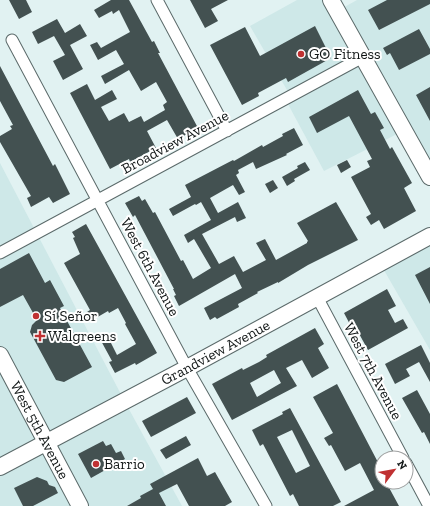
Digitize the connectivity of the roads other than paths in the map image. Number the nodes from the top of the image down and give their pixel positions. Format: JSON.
{"nodes":[{"id":1,"x":157,"y":0,"type":"edge"},
{"id":2,"x":331,"y":0,"type":"edge"},
{"id":3,"x":12,"y":40,"type":"dead end"},
{"id":4,"x":363,"y":57,"type":"junction"},
{"id":5,"x":227,"y":131,"type":"junction"},
{"id":6,"x":430,"y":177,"type":"edge"},
{"id":7,"x":98,"y":200,"type":"junction"},
{"id":8,"x":430,"y":236,"type":"edge"},
{"id":9,"x":0,"y":253,"type":"edge"},
{"id":10,"x":317,"y":298,"type":"junction"},
{"id":11,"x":0,"y":355,"type":"edge"},
{"id":12,"x":187,"y":368,"type":"junction"},
{"id":13,"x":46,"y":443,"type":"junction"},
{"id":14,"x":399,"y":450,"type":"edge"},
{"id":15,"x":0,"y":467,"type":"edge"},
{"id":16,"x":414,"y":479,"type":"edge"},
{"id":17,"x":80,"y":506,"type":"edge"},
{"id":18,"x":266,"y":506,"type":"edge"},
{"id":19,"x":429,"y":506,"type":"edge"}],
"edges":[{"from":1,"to":5,"type":"street"},
{"from":2,"to":4,"type":"street"},
{"from":3,"to":7,"type":"street","name":"West 6th Avenue"},
{"from":4,"to":5,"type":"street","name":"Broadview Avenue"},
{"from":4,"to":6,"type":"street"},
{"from":5,"to":7,"type":"street","name":"Broadview Avenue"},
{"from":7,"to":9,"type":"street","name":"Broadview Avenue"},
{"from":7,"to":12,"type":"street","name":"West 6th Avenue"},
{"from":8,"to":10,"type":"street","name":"Grandview Avenue"},
{"from":10,"to":12,"type":"street","name":"Grandview Avenue"},
{"from":10,"to":14,"type":"street","name":"West 7th Avenue"},
{"from":11,"to":13,"type":"street","name":"West 5th Avenue"},
{"from":12,"to":13,"type":"street","name":"Grandview Avenue"},
{"from":12,"to":18,"type":"street","name":"West 6th Avenue"},
{"from":13,"to":15,"type":"street","name":"Grandview Avenue"},
{"from":13,"to":17,"type":"street","name":"West 5th Avenue"},
{"from":16,"to":19,"type":"street"}]}
